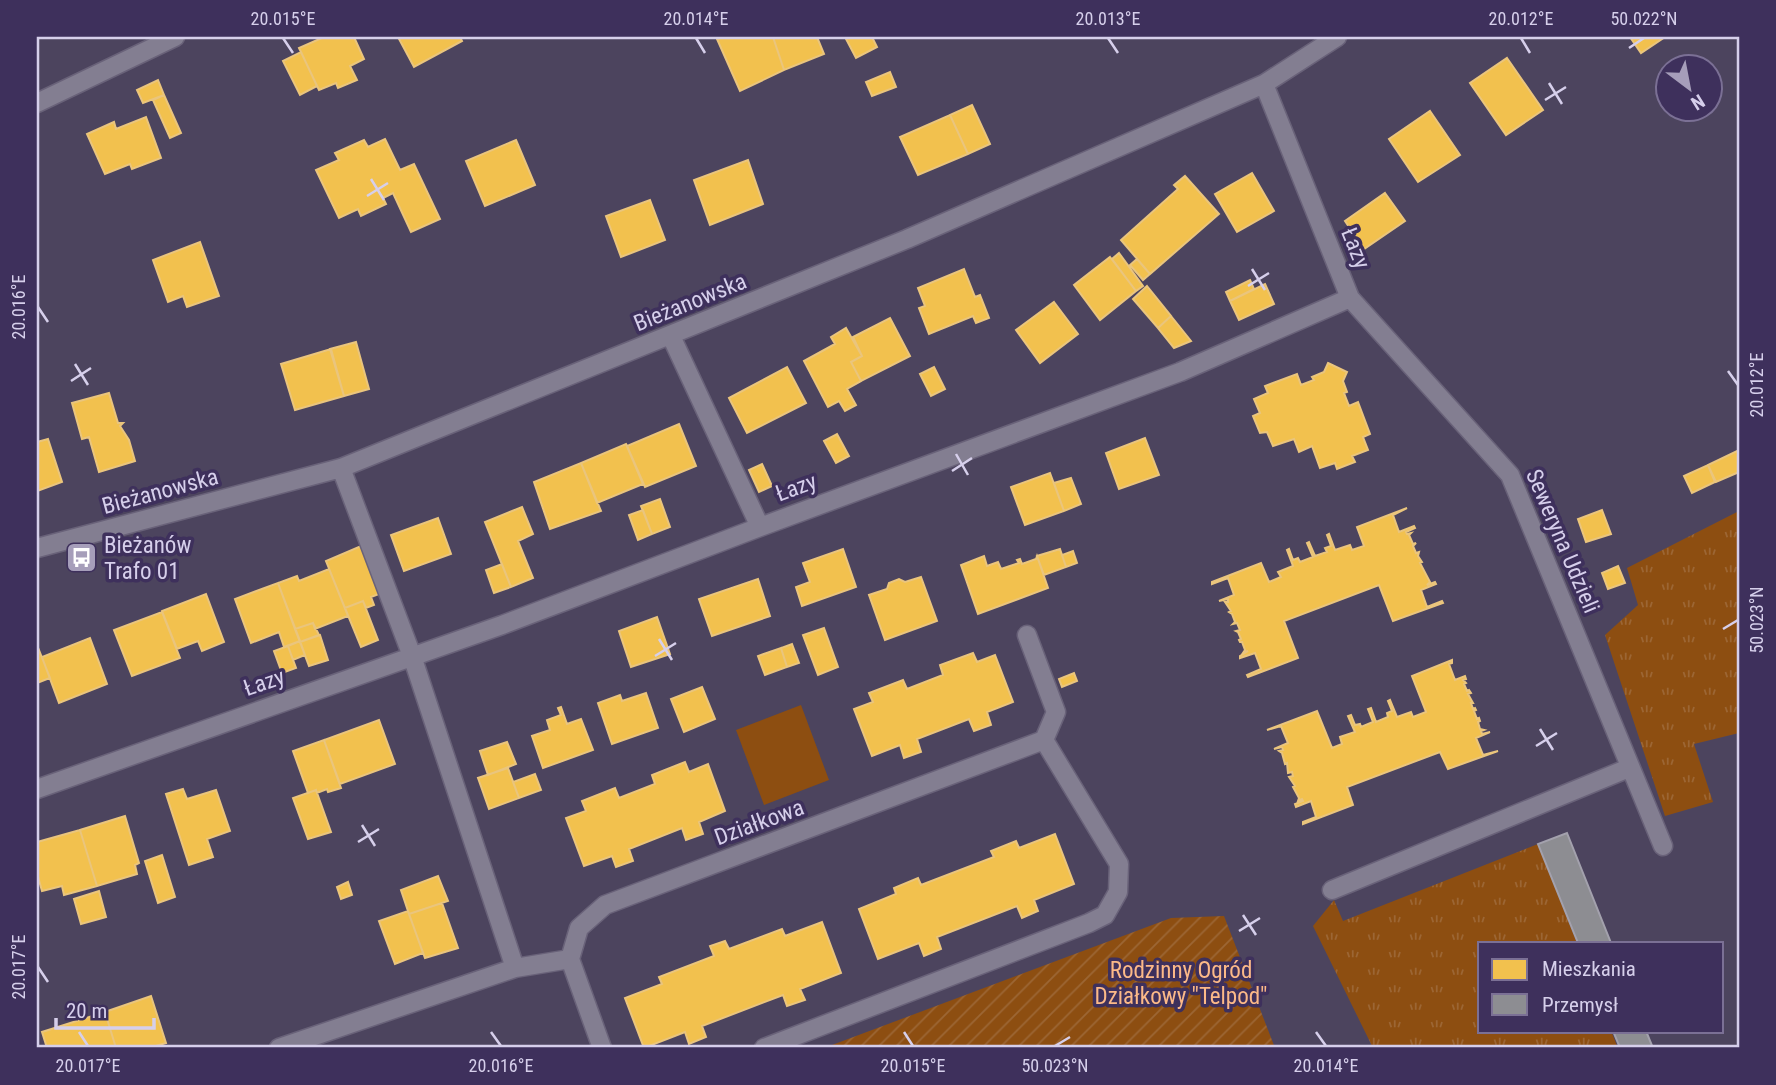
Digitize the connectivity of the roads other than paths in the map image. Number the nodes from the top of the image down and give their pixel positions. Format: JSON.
{"nodes":[{"id":1,"x":174,"y":37,"type":"edge"},
{"id":2,"x":1336,"y":37,"type":"edge"},
{"id":3,"x":1264,"y":84,"type":"junction"},
{"id":4,"x":37,"y":103,"type":"edge"},
{"id":5,"x":1350,"y":298,"type":"junction"},
{"id":6,"x":671,"y":336,"type":"junction"},
{"id":7,"x":341,"y":468,"type":"junction"},
{"id":8,"x":760,"y":527,"type":"junction"},
{"id":9,"x":37,"y":548,"type":"edge"},
{"id":10,"x":1027,"y":635,"type":"dead end"},
{"id":11,"x":412,"y":656,"type":"junction"},
{"id":12,"x":1044,"y":740,"type":"junction"},
{"id":13,"x":1629,"y":768,"type":"junction"},
{"id":14,"x":37,"y":789,"type":"edge"},
{"id":15,"x":1663,"y":846,"type":"dead end"},
{"id":16,"x":1332,"y":890,"type":"dead end"},
{"id":17,"x":570,"y":959,"type":"junction"},
{"id":18,"x":514,"y":968,"type":"junction"},
{"id":19,"x":279,"y":1048,"type":"edge"},
{"id":20,"x":602,"y":1048,"type":"edge"},
{"id":21,"x":764,"y":1048,"type":"edge"}],
"edges":[{"from":1,"to":4,"type":"street"},
{"from":2,"to":3,"type":"street","name":"Bieżanowska"},
{"from":3,"to":5,"type":"street","name":"Łazy"},
{"from":3,"to":6,"type":"street","name":"Bieżanowska"},
{"from":5,"to":8,"type":"street","name":"Łazy"},
{"from":5,"to":13,"type":"street","name":"Seweryna Udzieli"},
{"from":6,"to":7,"type":"street","name":"Bieżanowska"},
{"from":6,"to":8,"type":"street"},
{"from":7,"to":9,"type":"street","name":"Bieżanowska"},
{"from":7,"to":11,"type":"street"},
{"from":8,"to":11,"type":"street","name":"Łazy"},
{"from":10,"to":12,"type":"street"},
{"from":11,"to":14,"type":"street","name":"Łazy"},
{"from":11,"to":18,"type":"street"},
{"from":12,"to":17,"type":"street","name":"Działkowa"},
{"from":12,"to":21,"type":"street"},
{"from":13,"to":15,"type":"street","name":"Seweryna Udzieli"},
{"from":13,"to":16,"type":"street"},
{"from":17,"to":18,"type":"street"},
{"from":17,"to":20,"type":"street"},
{"from":18,"to":19,"type":"street"}]}
